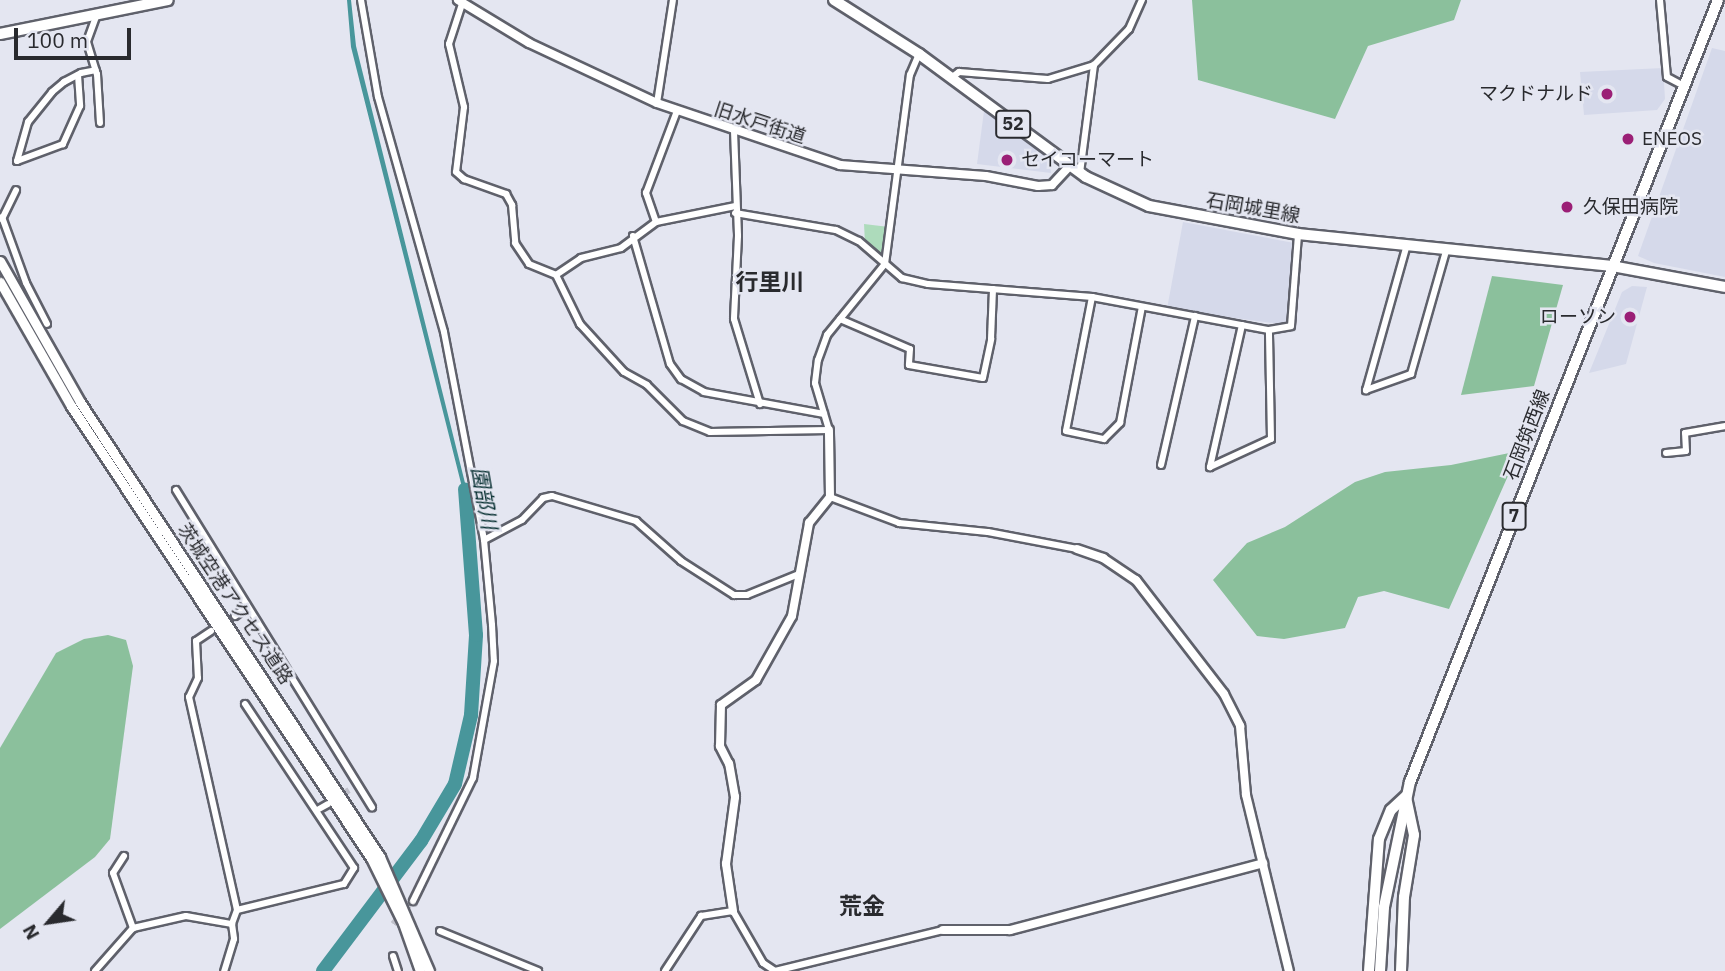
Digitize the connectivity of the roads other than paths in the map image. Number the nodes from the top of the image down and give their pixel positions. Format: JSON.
{"nodes":[{"id":1,"x":168,"y":0,"type":"edge"},
{"id":2,"x":360,"y":0,"type":"edge"},
{"id":3,"x":673,"y":0,"type":"edge"},
{"id":4,"x":834,"y":0,"type":"edge"},
{"id":5,"x":1142,"y":0,"type":"edge"},
{"id":6,"x":1660,"y":0,"type":"edge"},
{"id":7,"x":1718,"y":0,"type":"edge"},
{"id":8,"x":464,"y":3,"type":"edge"},
{"id":9,"x":97,"y":14,"type":"junction"},
{"id":10,"x":0,"y":34,"type":"edge"},
{"id":11,"x":919,"y":54,"type":"junction"},
{"id":12,"x":1094,"y":65,"type":"junction"},
{"id":13,"x":96,"y":70,"type":"junction"},
{"id":14,"x":78,"y":75,"type":"junction"},
{"id":15,"x":951,"y":78,"type":"junction"},
{"id":16,"x":1684,"y":86,"type":"junction"},
{"id":17,"x":657,"y":103,"type":"junction"},
{"id":18,"x":677,"y":110,"type":"junction"},
{"id":19,"x":100,"y":123,"type":"dead end"},
{"id":20,"x":734,"y":131,"type":"junction"},
{"id":21,"x":1075,"y":169,"type":"junction"},
{"id":22,"x":897,"y":170,"type":"junction"},
{"id":23,"x":16,"y":190,"type":"dead end"},
{"id":24,"x":735,"y":209,"type":"junction"},
{"id":25,"x":1,"y":218,"type":"edge"},
{"id":26,"x":656,"y":222,"type":"junction"},
{"id":27,"x":1298,"y":234,"type":"junction"},
{"id":28,"x":633,"y":236,"type":"junction"},
{"id":29,"x":1406,"y":248,"type":"junction"},
{"id":30,"x":1446,"y":251,"type":"junction"},
{"id":31,"x":0,"y":261,"type":"edge"},
{"id":32,"x":885,"y":264,"type":"junction"},
{"id":33,"x":1612,"y":266,"type":"junction"},
{"id":34,"x":556,"y":275,"type":"junction"},
{"id":35,"x":0,"y":282,"type":"edge"},
{"id":36,"x":1725,"y":287,"type":"edge"},
{"id":37,"x":993,"y":289,"type":"junction"},
{"id":38,"x":1092,"y":297,"type":"junction"},
{"id":39,"x":1142,"y":307,"type":"junction"},
{"id":40,"x":1195,"y":316,"type":"junction"},
{"id":41,"x":840,"y":319,"type":"junction"},
{"id":42,"x":47,"y":324,"type":"dead end"},
{"id":43,"x":1242,"y":325,"type":"junction"},
{"id":44,"x":1269,"y":330,"type":"junction"},
{"id":45,"x":760,"y":404,"type":"junction"},
{"id":46,"x":824,"y":414,"type":"junction"},
{"id":47,"x":1725,"y":426,"type":"edge"},
{"id":48,"x":829,"y":430,"type":"junction"},
{"id":49,"x":1666,"y":453,"type":"dead end"},
{"id":50,"x":1161,"y":464,"type":"dead end"},
{"id":51,"x":176,"y":489,"type":"dead end"},
{"id":52,"x":830,"y":497,"type":"junction"},
{"id":53,"x":484,"y":540,"type":"junction"},
{"id":54,"x":1077,"y":549,"type":"joint"},
{"id":55,"x":799,"y":574,"type":"junction"},
{"id":56,"x":247,"y":607,"type":"junction"},
{"id":57,"x":235,"y":616,"type":"dead end"},
{"id":58,"x":211,"y":631,"type":"dead end"},
{"id":59,"x":245,"y":704,"type":"dead end"},
{"id":60,"x":358,"y":785,"type":"junction"},
{"id":61,"x":349,"y":790,"type":"tunnel mouth"},
{"id":62,"x":1406,"y":796,"type":"junction"},
{"id":63,"x":328,"y":804,"type":"dead end"},
{"id":64,"x":372,"y":807,"type":"dead end"},
{"id":65,"x":319,"y":809,"type":"junction"},
{"id":66,"x":124,"y":856,"type":"dead end"},
{"id":67,"x":1264,"y":863,"type":"junction"},
{"id":68,"x":385,"y":875,"type":"junction"},
{"id":69,"x":413,"y":901,"type":"tunnel mouth"},
{"id":70,"x":398,"y":902,"type":"junction"},
{"id":71,"x":237,"y":910,"type":"junction"},
{"id":72,"x":733,"y":911,"type":"junction"},
{"id":73,"x":232,"y":924,"type":"junction"},
{"id":74,"x":133,"y":928,"type":"junction"},
{"id":75,"x":943,"y":930,"type":"joint"},
{"id":76,"x":440,"y":931,"type":"dead end"},
{"id":77,"x":393,"y":956,"type":"dead end"},
{"id":78,"x":95,"y":971,"type":"edge"},
{"id":79,"x":224,"y":971,"type":"edge"},
{"id":80,"x":398,"y":971,"type":"edge"},
{"id":81,"x":420,"y":971,"type":"edge"},
{"id":82,"x":429,"y":971,"type":"edge"},
{"id":83,"x":538,"y":971,"type":"edge"},
{"id":84,"x":665,"y":971,"type":"edge"},
{"id":85,"x":775,"y":971,"type":"edge"},
{"id":86,"x":1289,"y":971,"type":"edge"},
{"id":87,"x":1369,"y":971,"type":"edge"},
{"id":88,"x":1380,"y":971,"type":"edge"},
{"id":89,"x":1401,"y":971,"type":"edge"}],
"edges":[{"from":1,"to":9,"type":"main road"},
{"from":2,"to":53,"type":"street"},
{"from":3,"to":17,"type":"street"},
{"from":4,"to":11,"type":"main road","name":"石岡城里線","number":"52"},
{"from":5,"to":12,"type":"street"},
{"from":6,"to":16,"type":"street"},
{"from":7,"to":16,"type":"main road","name":"石岡筑西線","number":"7"},
{"from":8,"to":17,"type":"street","name":"旧水戸街道"},
{"from":8,"to":34,"type":"street"},
{"from":9,"to":10,"type":"main road"},
{"from":9,"to":13,"type":"street"},
{"from":11,"to":15,"type":"main road","name":"石岡城里線","number":"52"},
{"from":11,"to":22,"type":"street"},
{"from":12,"to":15,"type":"street"},
{"from":12,"to":21,"type":"street"},
{"from":13,"to":14,"type":"street"},
{"from":13,"to":19,"type":"street"},
{"from":14,"to":14,"type":"street"},
{"from":15,"to":21,"type":"main road","name":"石岡城里線","number":"52"},
{"from":16,"to":33,"type":"main road","name":"石岡筑西線","number":"7"},
{"from":17,"to":18,"type":"street","name":"旧水戸街道"},
{"from":18,"to":20,"type":"street","name":"旧水戸街道"},
{"from":18,"to":26,"type":"street"},
{"from":20,"to":22,"type":"street","name":"旧水戸街道"},
{"from":20,"to":24,"type":"street"},
{"from":21,"to":22,"type":"street","name":"旧水戸街道"},
{"from":21,"to":27,"type":"main road","name":"石岡城里線","number":"52"},
{"from":22,"to":32,"type":"street"},
{"from":23,"to":25,"type":"street"},
{"from":24,"to":26,"type":"street"},
{"from":24,"to":32,"type":"street"},
{"from":24,"to":45,"type":"street"},
{"from":25,"to":42,"type":"street"},
{"from":26,"to":28,"type":"street"},
{"from":27,"to":29,"type":"main road","name":"石岡城里線","number":"52"},
{"from":27,"to":44,"type":"street"},
{"from":28,"to":34,"type":"street"},
{"from":28,"to":45,"type":"street"},
{"from":29,"to":30,"type":"main road","name":"石岡城里線","number":"52"},
{"from":29,"to":30,"type":"street"},
{"from":30,"to":33,"type":"main road","name":"石岡城里線","number":"52"},
{"from":31,"to":68,"type":"main road","name":"茨城空港アクセス道路"},
{"from":32,"to":37,"type":"street"},
{"from":32,"to":41,"type":"street"},
{"from":33,"to":36,"type":"main road","name":"石岡城里線","number":"52"},
{"from":33,"to":62,"type":"main road","name":"石岡筑西線","number":"7"},
{"from":34,"to":48,"type":"street"},
{"from":35,"to":68,"type":"main road","name":"茨城空港アクセス道路"},
{"from":37,"to":38,"type":"street"},
{"from":37,"to":41,"type":"street"},
{"from":38,"to":39,"type":"street"},
{"from":38,"to":39,"type":"street"},
{"from":39,"to":40,"type":"street"},
{"from":40,"to":43,"type":"street"},
{"from":40,"to":50,"type":"street"},
{"from":41,"to":46,"type":"street"},
{"from":43,"to":44,"type":"street"},
{"from":43,"to":44,"type":"street"},
{"from":45,"to":46,"type":"street"},
{"from":46,"to":48,"type":"street"},
{"from":47,"to":49,"type":"street"},
{"from":48,"to":52,"type":"street"},
{"from":51,"to":56,"type":"street"},
{"from":52,"to":54,"type":"street"},
{"from":52,"to":55,"type":"street"},
{"from":53,"to":55,"type":"street"},
{"from":53,"to":69,"type":"street"},
{"from":54,"to":67,"type":"street"},
{"from":55,"to":72,"type":"street"},
{"from":56,"to":57,"type":"street"},
{"from":56,"to":60,"type":"street"},
{"from":58,"to":71,"type":"street"},
{"from":59,"to":65,"type":"street"},
{"from":60,"to":61,"type":"street"},
{"from":60,"to":64,"type":"street"},
{"from":62,"to":87,"type":"main road"},
{"from":62,"to":88,"type":"main road","name":"石岡筑西線","number":"7"},
{"from":62,"to":89,"type":"main road"},
{"from":63,"to":65,"type":"street"},
{"from":65,"to":71,"type":"street"},
{"from":66,"to":74,"type":"street"},
{"from":67,"to":75,"type":"street"},
{"from":67,"to":86,"type":"street"},
{"from":68,"to":70,"type":"main road","name":"茨城空港アクセス道路"},
{"from":70,"to":81,"type":"main road","name":"茨城空港アクセス道路"},
{"from":70,"to":82,"type":"main road","name":"茨城空港アクセス道路"},
{"from":71,"to":73,"type":"street"},
{"from":72,"to":84,"type":"street"},
{"from":72,"to":85,"type":"street"},
{"from":73,"to":74,"type":"street"},
{"from":73,"to":79,"type":"street"},
{"from":74,"to":78,"type":"street"},
{"from":75,"to":85,"type":"street"},
{"from":76,"to":83,"type":"street"},
{"from":77,"to":80,"type":"street"}]}
